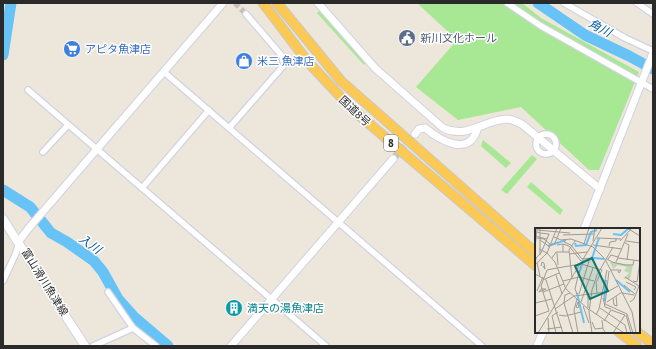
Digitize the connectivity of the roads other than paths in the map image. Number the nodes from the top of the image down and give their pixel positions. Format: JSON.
{"nodes":[{"id":1,"x":223,"y":3,"type":"edge"},
{"id":2,"x":263,"y":3,"type":"edge"},
{"id":3,"x":276,"y":3,"type":"edge"},
{"id":4,"x":318,"y":3,"type":"edge"},
{"id":5,"x":506,"y":3,"type":"edge"},
{"id":6,"x":564,"y":3,"type":"edge"},
{"id":7,"x":637,"y":3,"type":"edge"},
{"id":8,"x":246,"y":14,"type":"tunnel mouth"},
{"id":9,"x":653,"y":14,"type":"edge"},
{"id":10,"x":653,"y":53,"type":"edge"},
{"id":11,"x":164,"y":72,"type":"junction"},
{"id":12,"x":642,"y":82,"type":"junction"},
{"id":13,"x":653,"y":89,"type":"edge"},
{"id":14,"x":28,"y":90,"type":"dead end"},
{"id":15,"x":208,"y":110,"type":"junction"},
{"id":16,"x":68,"y":125,"type":"junction"},
{"id":17,"x":478,"y":127,"type":"junction"},
{"id":18,"x":229,"y":128,"type":"junction"},
{"id":19,"x":414,"y":134,"type":"tunnel mouth"},
{"id":20,"x":97,"y":149,"type":"junction"},
{"id":21,"x":43,"y":152,"type":"dead end"},
{"id":22,"x":393,"y":159,"type":"tunnel mouth"},
{"id":23,"x":142,"y":188,"type":"junction"},
{"id":24,"x":600,"y":189,"type":"junction"},
{"id":25,"x":3,"y":218,"type":"edge"},
{"id":26,"x":339,"y":223,"type":"junction"},
{"id":27,"x":584,"y":228,"type":"edge"},
{"id":28,"x":19,"y":241,"type":"junction"},
{"id":29,"x":535,"y":252,"type":"edge"},
{"id":30,"x":535,"y":265,"type":"edge"},
{"id":31,"x":3,"y":281,"type":"edge"},
{"id":32,"x":108,"y":292,"type":"dead end"},
{"id":33,"x":272,"y":300,"type":"junction"},
{"id":34,"x":133,"y":328,"type":"junction"},
{"id":35,"x":543,"y":333,"type":"edge"},
{"id":36,"x":620,"y":333,"type":"edge"},
{"id":37,"x":638,"y":333,"type":"edge"},
{"id":38,"x":653,"y":344,"type":"edge"},
{"id":39,"x":85,"y":346,"type":"edge"},
{"id":40,"x":93,"y":346,"type":"edge"},
{"id":41,"x":156,"y":346,"type":"edge"},
{"id":42,"x":231,"y":346,"type":"edge"},
{"id":43,"x":326,"y":346,"type":"edge"},
{"id":44,"x":482,"y":346,"type":"edge"},
{"id":45,"x":538,"y":346,"type":"edge"},
{"id":46,"x":637,"y":346,"type":"edge"}],
"edges":[{"from":1,"to":11,"type":"street"},
{"from":2,"to":30,"type":"highway","name":"国道8号","number":"8"},
{"from":3,"to":29,"type":"highway","name":"国道8号","number":"8"},
{"from":4,"to":17,"type":"street"},
{"from":5,"to":12,"type":"street"},
{"from":6,"to":10,"type":"street"},
{"from":7,"to":9,"type":"street"},
{"from":8,"to":18,"type":"street"},
{"from":10,"to":12,"type":"street"},
{"from":11,"to":15,"type":"street"},
{"from":11,"to":20,"type":"street"},
{"from":12,"to":13,"type":"street"},
{"from":12,"to":24,"type":"street"},
{"from":14,"to":16,"type":"street"},
{"from":15,"to":18,"type":"street"},
{"from":15,"to":23,"type":"street"},
{"from":16,"to":20,"type":"street"},
{"from":16,"to":21,"type":"street"},
{"from":17,"to":19,"type":"street"},
{"from":17,"to":24,"type":"street"},
{"from":18,"to":26,"type":"street"},
{"from":20,"to":23,"type":"street"},
{"from":20,"to":28,"type":"street"},
{"from":22,"to":26,"type":"street"},
{"from":23,"to":33,"type":"street"},
{"from":24,"to":27,"type":"street"},
{"from":25,"to":28,"type":"main road","name":"富山滑川魚津線"},
{"from":26,"to":33,"type":"street"},
{"from":26,"to":44,"type":"street"},
{"from":28,"to":31,"type":"street"},
{"from":28,"to":39,"type":"main road","name":"富山滑川魚津線"},
{"from":32,"to":34,"type":"street"},
{"from":33,"to":42,"type":"street"},
{"from":33,"to":43,"type":"street"},
{"from":34,"to":40,"type":"street"},
{"from":34,"to":41,"type":"street"},
{"from":35,"to":45,"type":"street"},
{"from":36,"to":46,"type":"highway"},
{"from":37,"to":38,"type":"highway"}]}
